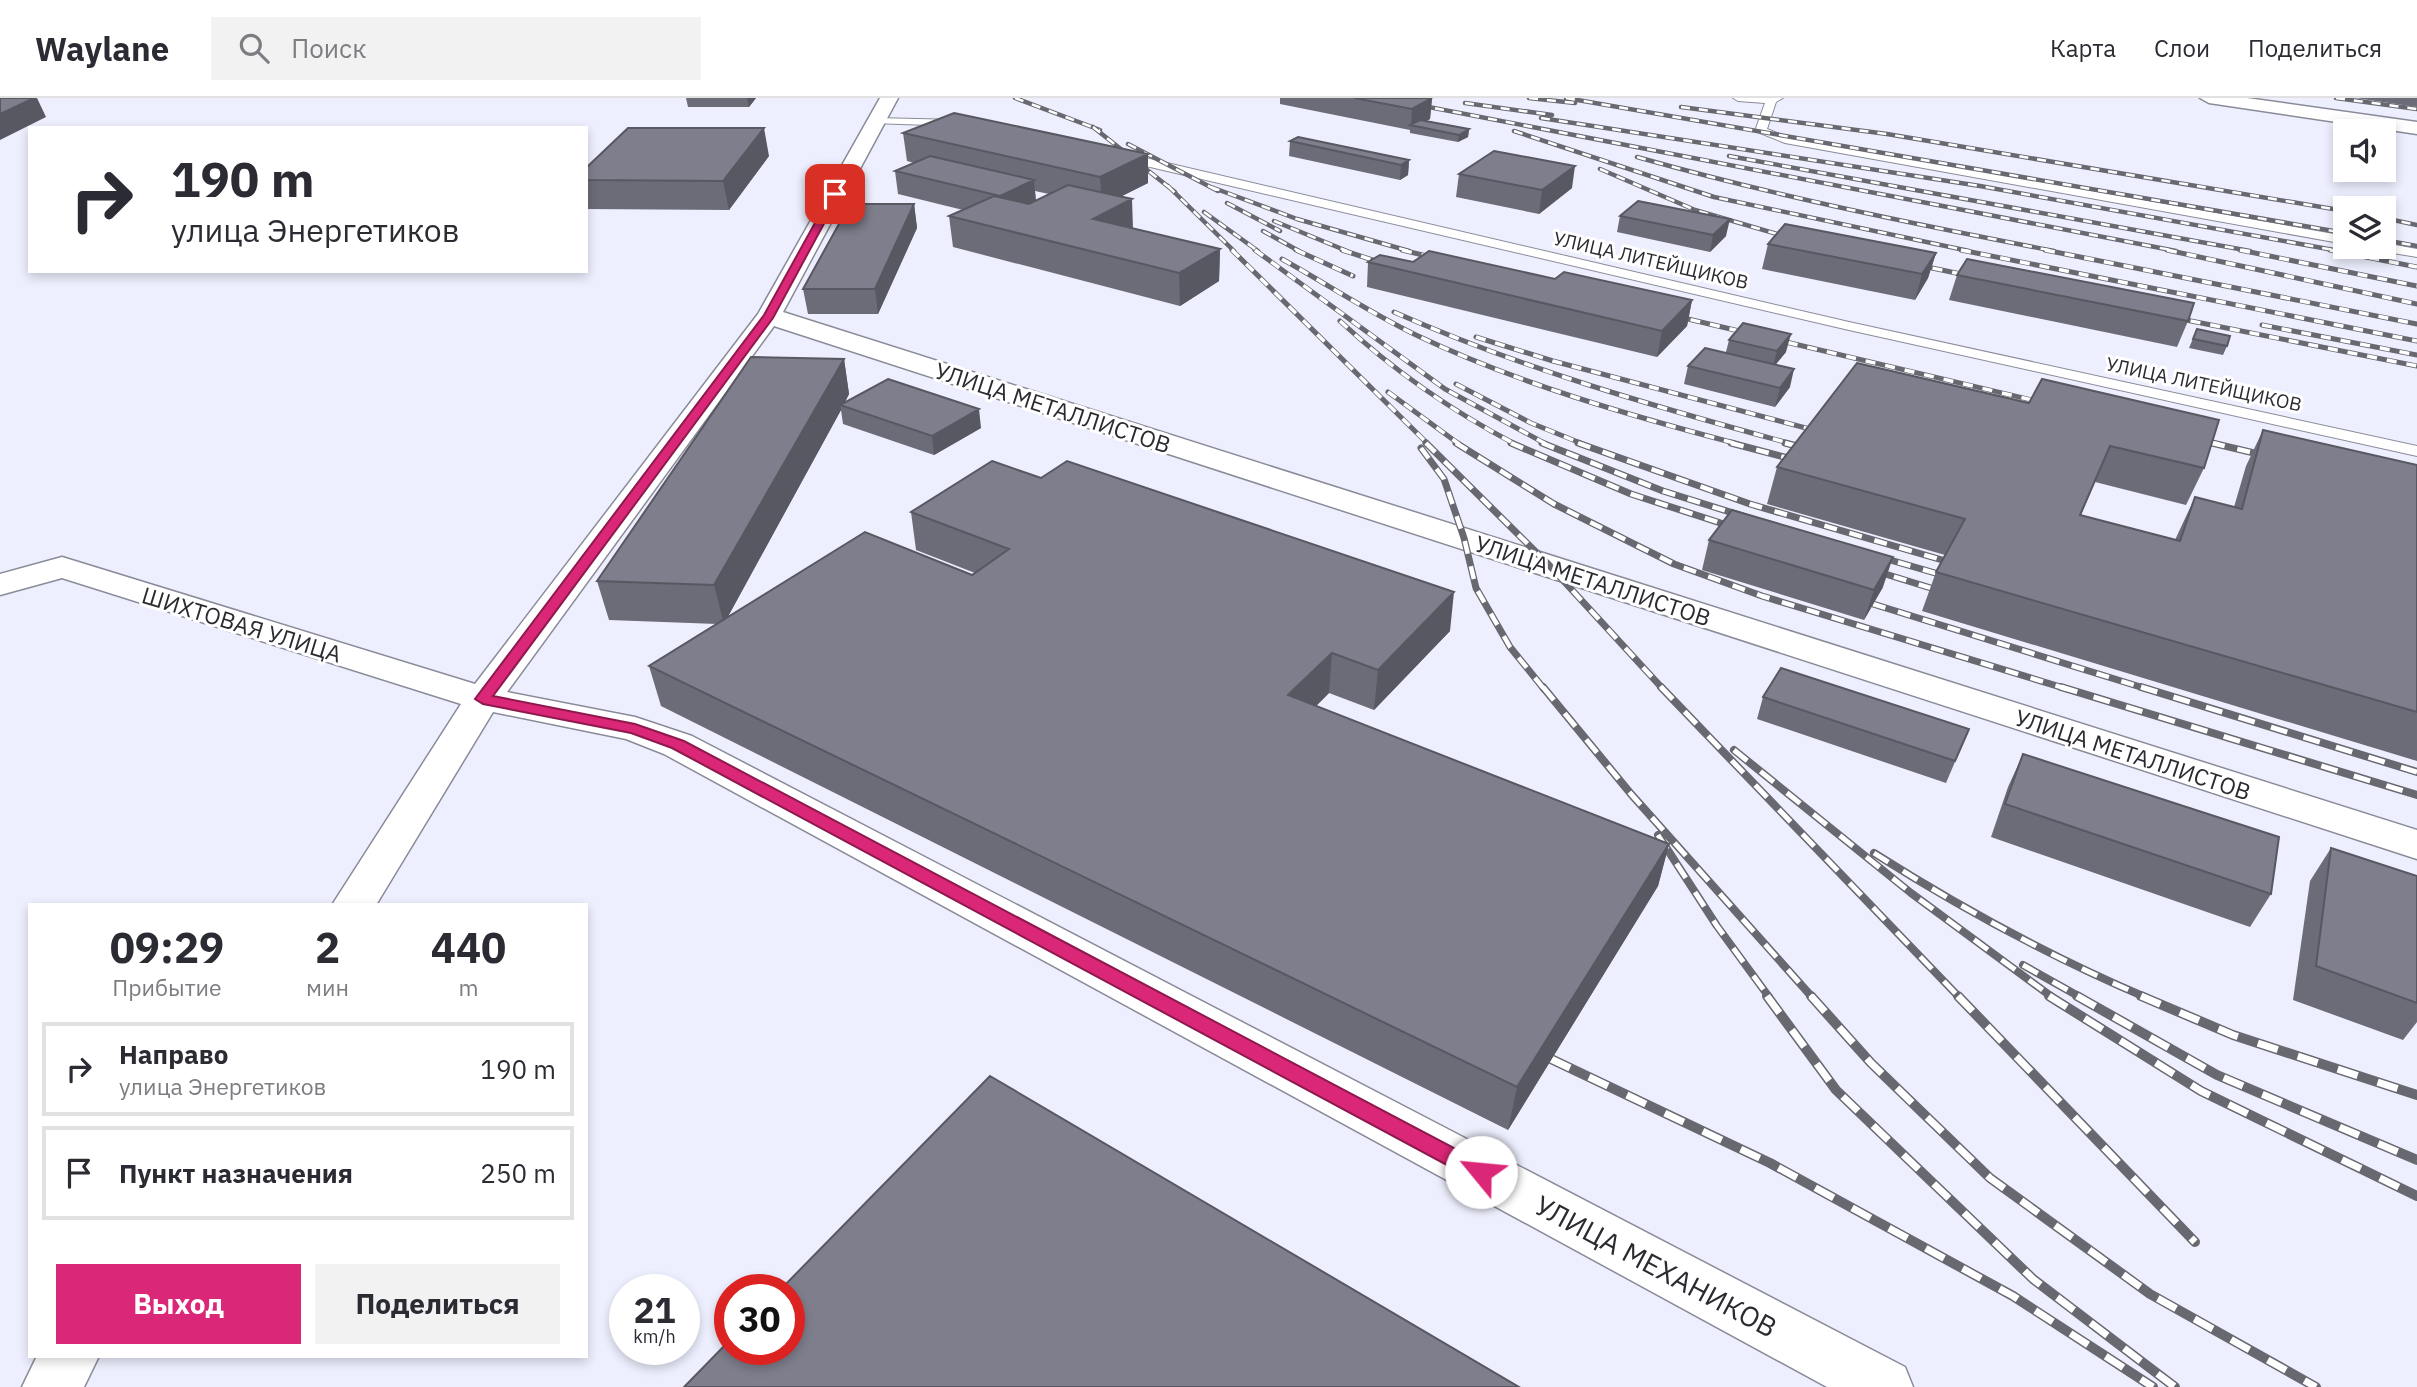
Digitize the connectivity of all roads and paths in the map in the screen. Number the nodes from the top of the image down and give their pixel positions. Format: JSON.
{"nodes":[{"id":1,"x":1738,"y":98,"type":"edge"},
{"id":2,"x":2209,"y":98,"type":"edge"},
{"id":3,"x":1774,"y":99,"type":"edge"},
{"id":4,"x":882,"y":109,"type":"edge"},
{"id":5,"x":979,"y":124,"type":"edge"},
{"id":6,"x":2417,"y":128,"type":"edge"},
{"id":7,"x":1099,"y":152,"type":"edge"},
{"id":8,"x":2333,"y":238,"type":"edge"},
{"id":9,"x":2396,"y":250,"type":"edge"},
{"id":10,"x":2417,"y":253,"type":"edge"},
{"id":11,"x":769,"y":316,"type":"junction"},
{"id":12,"x":2417,"y":451,"type":"edge"},
{"id":13,"x":0,"y":584,"type":"edge"},
{"id":14,"x":483,"y":699,"type":"junction"},
{"id":15,"x":2417,"y":845,"type":"edge"},
{"id":16,"x":355,"y":903,"type":"edge"},
{"id":17,"x":69,"y":1358,"type":"edge"},
{"id":18,"x":51,"y":1387,"type":"edge"},
{"id":19,"x":1884,"y":1387,"type":"edge"}],
"edges":[{"from":1,"to":3,"type":"lane"},
{"from":2,"to":6,"type":"street"},
{"from":3,"to":8,"type":"lane"},
{"from":4,"to":5,"type":"lane"},
{"from":4,"to":11,"type":"street"},
{"from":7,"to":12,"type":"lane","name":"УЛИЦА ЛИТЕЙЩИКОВ"},
{"from":9,"to":10,"type":"lane"},
{"from":11,"to":14,"type":"street"},
{"from":11,"to":15,"type":"street","name":"УЛИЦА МЕТАЛЛИСТОВ"},
{"from":13,"to":14,"type":"street","name":"ШИХТОВАЯ УЛИЦА"},
{"from":14,"to":16,"type":"street"},
{"from":14,"to":19,"type":"street","name":"УЛИЦА МЕХАНИКОВ"},
{"from":17,"to":18,"type":"street"}]}
